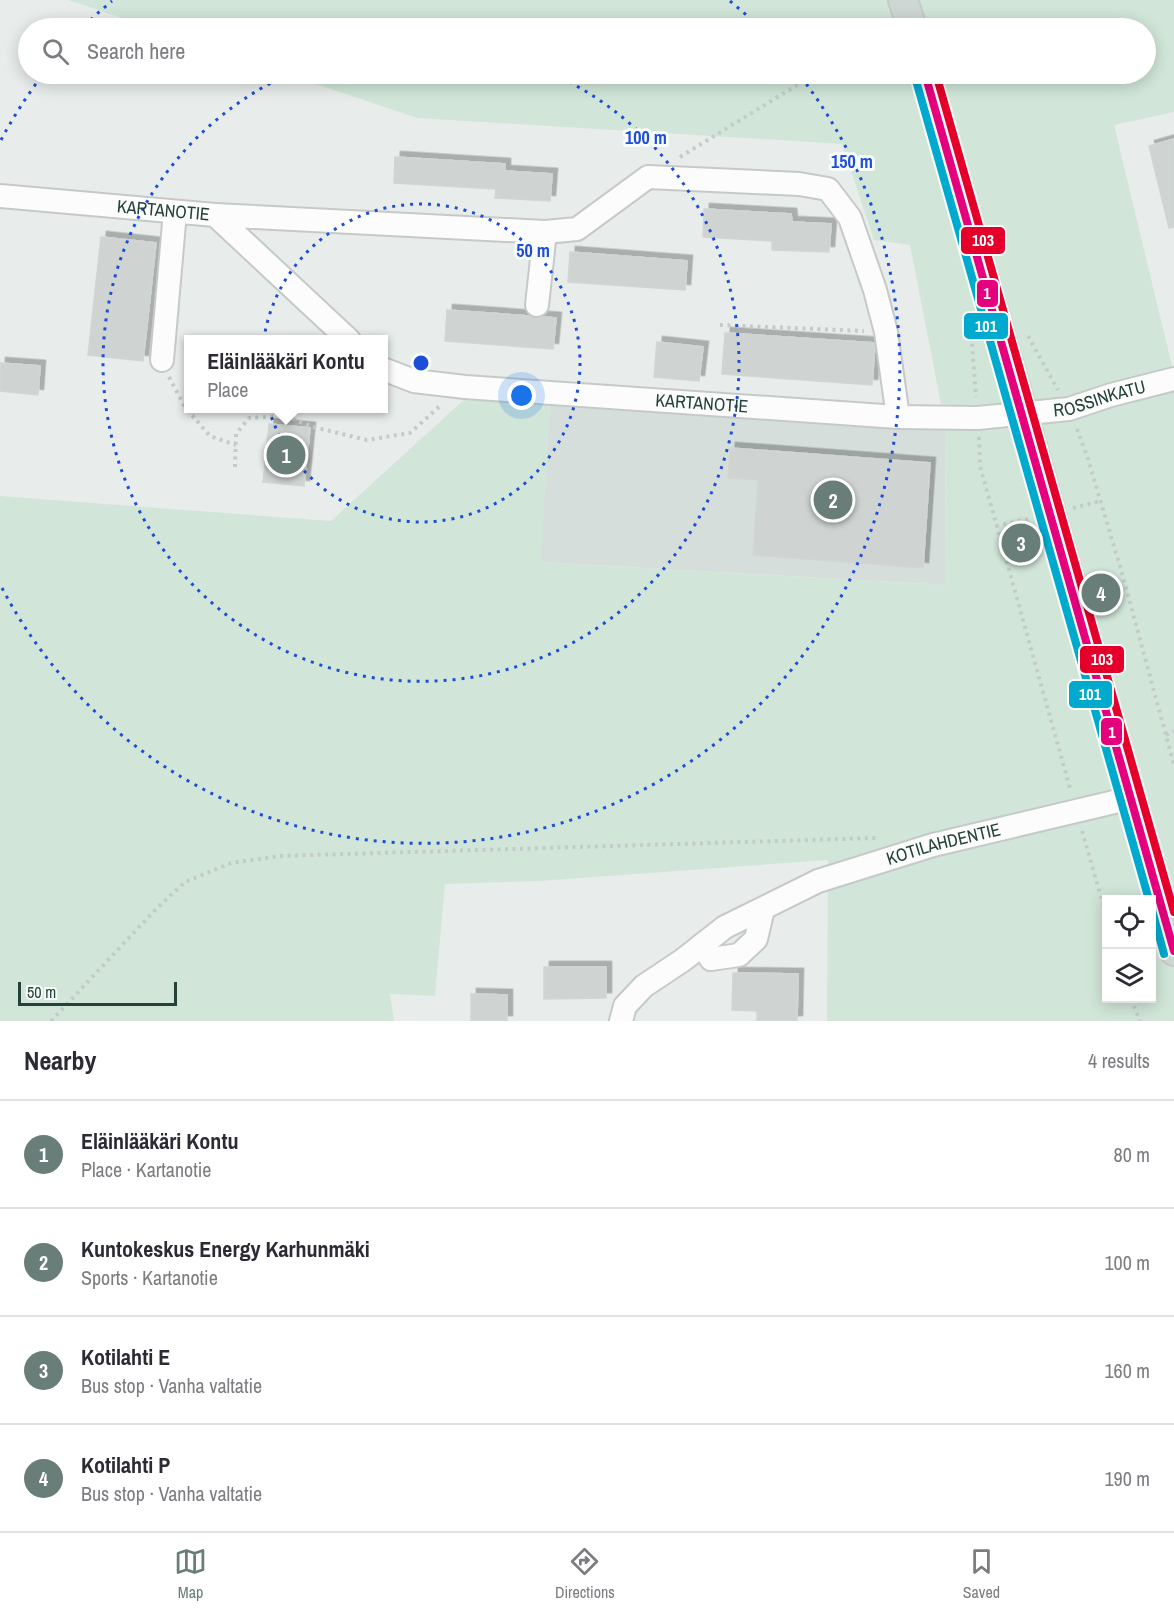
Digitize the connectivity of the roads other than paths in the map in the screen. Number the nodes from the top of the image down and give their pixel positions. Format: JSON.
{"nodes":[{"id":1,"x":903,"y":0,"type":"edge"},
{"id":2,"x":909,"y":18,"type":"edge"},
{"id":3,"x":928,"y":84,"type":"edge"},
{"id":4,"x":0,"y":196,"type":"edge"},
{"id":5,"x":175,"y":212,"type":"junction"},
{"id":6,"x":215,"y":215,"type":"junction"},
{"id":7,"x":545,"y":232,"type":"junction"},
{"id":8,"x":537,"y":305,"type":"dead end"},
{"id":9,"x":345,"y":335,"type":"edge"},
{"id":10,"x":162,"y":360,"type":"road end"},
{"id":11,"x":388,"y":371,"type":"edge"},
{"id":12,"x":1174,"y":379,"type":"edge"},
{"id":13,"x":1023,"y":414,"type":"junction"},
{"id":14,"x":898,"y":417,"type":"junction"},
{"id":15,"x":1131,"y":798,"type":"junction"},
{"id":16,"x":763,"y":909,"type":"junction"},
{"id":17,"x":702,"y":945,"type":"junction"},
{"id":18,"x":1174,"y":951,"type":"edge"},
{"id":19,"x":621,"y":1021,"type":"edge"}],
"edges":[{"from":1,"to":2,"type":"main road"},
{"from":3,"to":13,"type":"main road"},
{"from":4,"to":5,"type":"street","name":"KARTANOTIE"},
{"from":5,"to":6,"type":"street","name":"KARTANOTIE"},
{"from":5,"to":10,"type":"street"},
{"from":6,"to":7,"type":"street"},
{"from":6,"to":9,"type":"street","name":"KARTANOTIE"},
{"from":7,"to":8,"type":"street"},
{"from":7,"to":14,"type":"street"},
{"from":11,"to":14,"type":"street","name":"KARTANOTIE"},
{"from":12,"to":13,"type":"street","name":"ROSSINKATU"},
{"from":13,"to":14,"type":"street","name":"KARTANOTIE"},
{"from":13,"to":15,"type":"main road"},
{"from":15,"to":16,"type":"street","name":"KOTILAHDENTIE"},
{"from":15,"to":18,"type":"main road"},
{"from":16,"to":17,"type":"street","name":"KOTILAHDENTIE"},
{"from":16,"to":17,"type":"street"},
{"from":17,"to":19,"type":"street","name":"KOTILAHDENTIE"}]}
